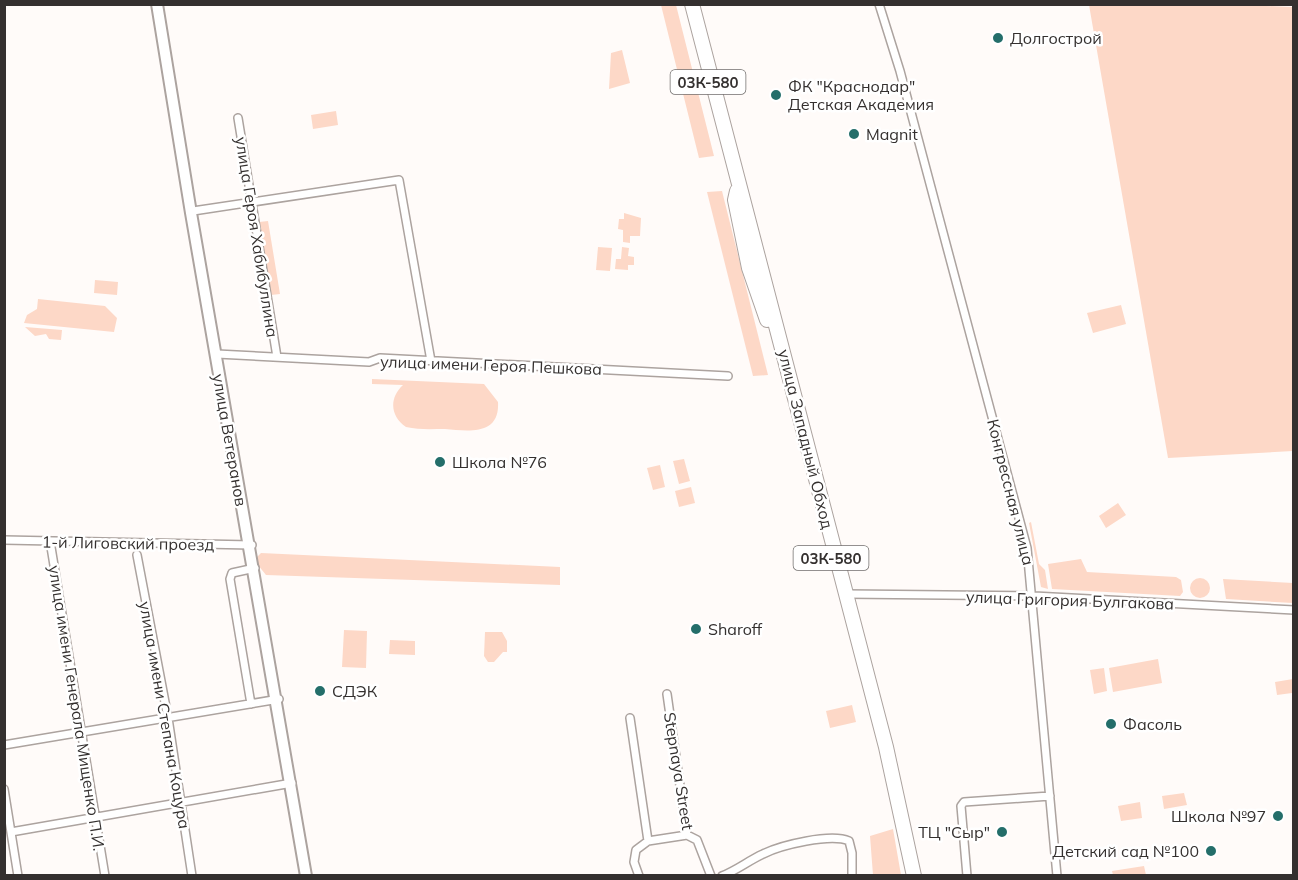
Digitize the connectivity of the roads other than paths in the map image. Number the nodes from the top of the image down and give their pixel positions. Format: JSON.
{"nodes":[{"id":1,"x":158,"y":4,"type":"edge"},
{"id":2,"x":690,"y":4,"type":"edge"},
{"id":3,"x":879,"y":4,"type":"edge"},
{"id":4,"x":238,"y":118,"type":"dead end"},
{"id":5,"x":251,"y":202,"type":"junction"},
{"id":6,"x":193,"y":211,"type":"junction"},
{"id":7,"x":217,"y":354,"type":"junction"},
{"id":8,"x":277,"y":357,"type":"junction"},
{"id":9,"x":431,"y":361,"type":"junction"},
{"id":10,"x":728,"y":376,"type":"dead end"},
{"id":11,"x":4,"y":540,"type":"edge"},
{"id":12,"x":50,"y":541,"type":"junction"},
{"id":13,"x":250,"y":545,"type":"junction"},
{"id":14,"x":137,"y":555,"type":"dead end"},
{"id":15,"x":254,"y":569,"type":"junction"},
{"id":16,"x":846,"y":594,"type":"junction"},
{"id":17,"x":1034,"y":596,"type":"junction"},
{"id":18,"x":1293,"y":610,"type":"edge"},
{"id":19,"x":667,"y":694,"type":"dead end"},
{"id":20,"x":278,"y":699,"type":"junction"},
{"id":21,"x":250,"y":704,"type":"junction"},
{"id":22,"x":168,"y":718,"type":"junction"},
{"id":23,"x":630,"y":718,"type":"dead end"},
{"id":24,"x":81,"y":733,"type":"junction"},
{"id":25,"x":4,"y":745,"type":"edge"},
{"id":26,"x":291,"y":783,"type":"junction"},
{"id":27,"x":4,"y":789,"type":"edge"},
{"id":28,"x":1050,"y":796,"type":"junction"},
{"id":29,"x":180,"y":804,"type":"junction"},
{"id":30,"x":95,"y":817,"type":"junction"},
{"id":31,"x":11,"y":832,"type":"junction"},
{"id":32,"x":687,"y":835,"type":"junction"},
{"id":33,"x":648,"y":841,"type":"junction"},
{"id":34,"x":912,"y":873,"type":"edge"},
{"id":35,"x":18,"y":876,"type":"edge"},
{"id":36,"x":105,"y":876,"type":"edge"},
{"id":37,"x":192,"y":876,"type":"edge"},
{"id":38,"x":307,"y":876,"type":"edge"},
{"id":39,"x":639,"y":876,"type":"edge"},
{"id":40,"x":711,"y":876,"type":"edge"},
{"id":41,"x":722,"y":876,"type":"edge"},
{"id":42,"x":852,"y":876,"type":"edge"},
{"id":43,"x":968,"y":876,"type":"edge"},
{"id":44,"x":1057,"y":876,"type":"edge"}],
"edges":[{"from":1,"to":6,"type":"street","name":"улица Ветеранов"},
{"from":1,"to":13,"type":"street","name":"улица Ветеранов"},
{"from":2,"to":16,"type":"highway","name":"улица Западный Обход","number":"03К-580"},
{"from":2,"to":34,"type":"highway","name":"улица Западный Обход","number":"03К-580"},
{"from":3,"to":17,"type":"street","name":"Конгрессная улица"},
{"from":4,"to":5,"type":"street","name":"улица Героя Хабибуллина"},
{"from":5,"to":6,"type":"street"},
{"from":5,"to":8,"type":"street","name":"улица Героя Хабибуллина"},
{"from":5,"to":9,"type":"street"},
{"from":6,"to":7,"type":"street","name":"улица Ветеранов"},
{"from":7,"to":8,"type":"street","name":"улица имени Героя Пешкова"},
{"from":7,"to":13,"type":"street","name":"улица Ветеранов"},
{"from":8,"to":9,"type":"street","name":"улица имени Героя Пешкова"},
{"from":9,"to":10,"type":"street","name":"улица имени Героя Пешкова"},
{"from":11,"to":12,"type":"street","name":"1-й Лиговский проезд"},
{"from":12,"to":13,"type":"street","name":"1-й Лиговский проезд"},
{"from":12,"to":24,"type":"street","name":"улица имени Генерала Мищенко П.И."},
{"from":13,"to":15,"type":"street","name":"улица Ветеранов"},
{"from":14,"to":22,"type":"street","name":"улица имени Степана Коцура"},
{"from":15,"to":20,"type":"street","name":"улица Ветеранов"},
{"from":15,"to":21,"type":"street"},
{"from":16,"to":17,"type":"street","name":"улица Григория Булгакова"},
{"from":16,"to":34,"type":"highway","name":"улица Западный Обход","number":"03К-580"},
{"from":17,"to":18,"type":"street","name":"улица Григория Булгакова"},
{"from":17,"to":28,"type":"street","name":"Конгрессная улица"},
{"from":19,"to":32,"type":"street","name":"Stepnaya Street"},
{"from":20,"to":21,"type":"street"},
{"from":20,"to":26,"type":"street","name":"улица Ветеранов"},
{"from":21,"to":22,"type":"street"},
{"from":22,"to":24,"type":"street"},
{"from":22,"to":29,"type":"street","name":"улица имени Степана Коцура"},
{"from":23,"to":33,"type":"street"},
{"from":24,"to":25,"type":"street"},
{"from":24,"to":30,"type":"street","name":"улица имени Генерала Мищенко П.И."},
{"from":26,"to":29,"type":"street"},
{"from":26,"to":38,"type":"street","name":"улица Ветеранов"},
{"from":27,"to":31,"type":"street"},
{"from":28,"to":43,"type":"street"},
{"from":28,"to":44,"type":"street","name":"Конгрессная улица"},
{"from":29,"to":30,"type":"street"},
{"from":29,"to":37,"type":"street","name":"улица имени Степана Коцура"},
{"from":30,"to":31,"type":"street"},
{"from":30,"to":36,"type":"street","name":"улица имени Генерала Мищенко П.И."},
{"from":31,"to":35,"type":"street"},
{"from":32,"to":33,"type":"street"},
{"from":32,"to":40,"type":"street","name":"Stepnaya Street"},
{"from":33,"to":39,"type":"street"},
{"from":41,"to":42,"type":"street"}]}
